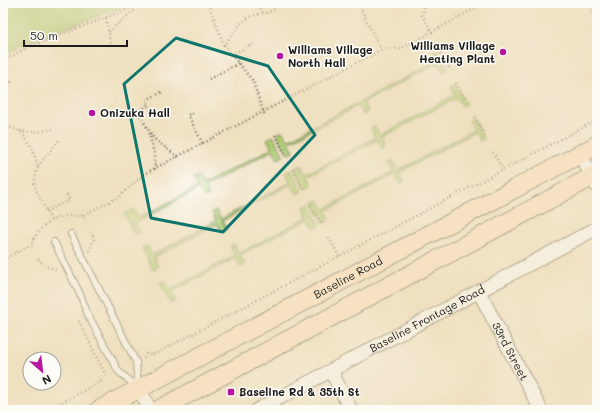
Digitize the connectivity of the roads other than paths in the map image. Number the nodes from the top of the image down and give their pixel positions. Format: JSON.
{"nodes":[{"id":1,"x":597,"y":145,"type":"edge"},
{"id":2,"x":580,"y":154,"type":"junction"},
{"id":3,"x":595,"y":179,"type":"edge"},
{"id":4,"x":597,"y":228,"type":"edge"},
{"id":5,"x":71,"y":234,"type":"dead end"},
{"id":6,"x":54,"y":242,"type":"dead end"},
{"id":7,"x":479,"y":292,"type":"junction"},
{"id":8,"x":331,"y":371,"type":"junction"},
{"id":9,"x":139,"y":388,"type":"junction"},
{"id":10,"x":99,"y":410,"type":"edge"},
{"id":11,"x":150,"y":410,"type":"edge"},
{"id":12,"x":158,"y":410,"type":"edge"},
{"id":13,"x":257,"y":410,"type":"edge"},
{"id":14,"x":351,"y":410,"type":"edge"},
{"id":15,"x":541,"y":410,"type":"edge"}],
"edges":[{"from":1,"to":2,"type":"main road","name":"Baseline Road"},
{"from":2,"to":3,"type":"street"},
{"from":2,"to":9,"type":"main road","name":"Baseline Road"},
{"from":3,"to":12,"type":"main road"},
{"from":4,"to":7,"type":"street","name":"Baseline Frontage Road"},
{"from":5,"to":9,"type":"lane"},
{"from":6,"to":9,"type":"lane"},
{"from":7,"to":8,"type":"street","name":"Baseline Frontage Road"},
{"from":7,"to":15,"type":"street","name":"33rd Street"},
{"from":8,"to":13,"type":"street","name":"Baseline Frontage Road"},
{"from":8,"to":14,"type":"street"},
{"from":9,"to":10,"type":"main road","name":"Baseline Road"},
{"from":9,"to":11,"type":"street"}]}
